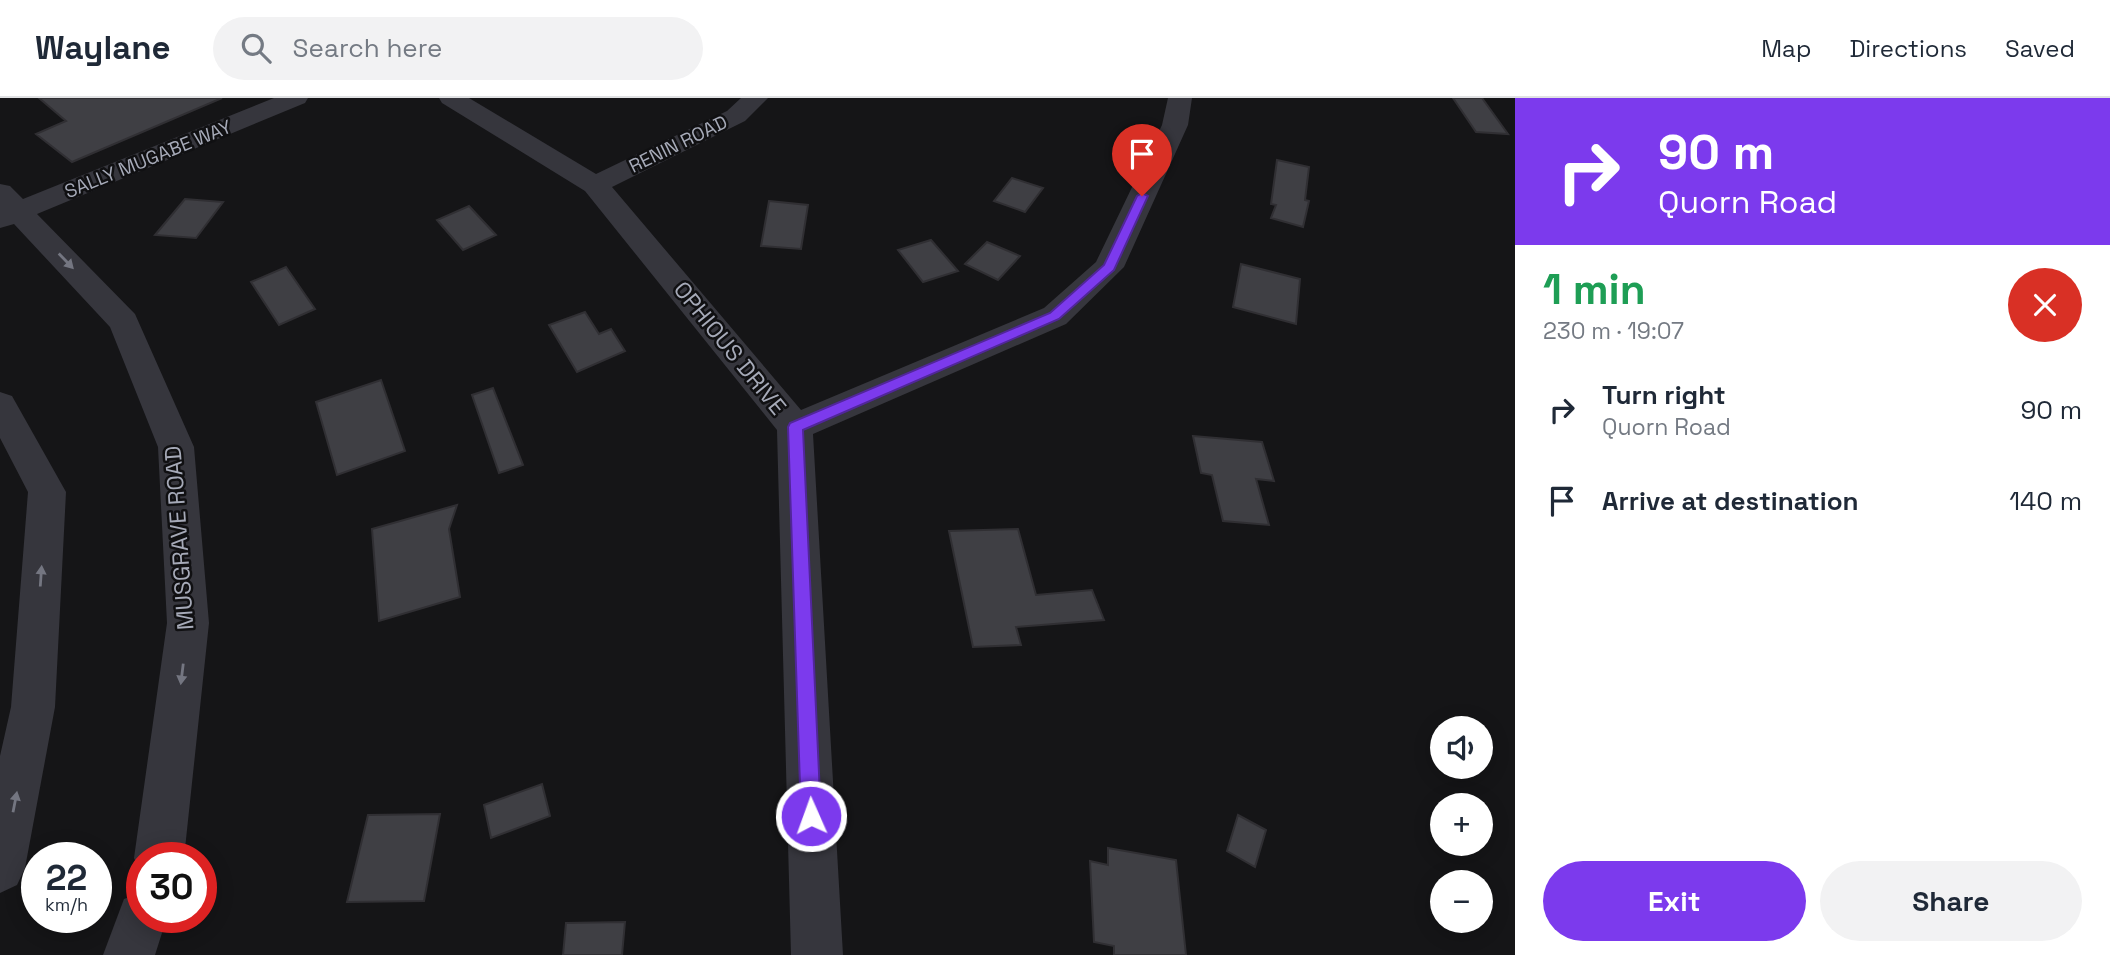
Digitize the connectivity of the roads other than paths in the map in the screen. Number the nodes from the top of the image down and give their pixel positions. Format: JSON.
{"nodes":[{"id":1,"x":296,"y":98,"type":"edge"},
{"id":2,"x":451,"y":98,"type":"edge"},
{"id":3,"x":756,"y":98,"type":"edge"},
{"id":4,"x":1181,"y":98,"type":"edge"},
{"id":5,"x":596,"y":185,"type":"junction"},
{"id":6,"x":6,"y":208,"type":"edge"},
{"id":7,"x":0,"y":405,"type":"edge"},
{"id":8,"x":795,"y":427,"type":"junction"},
{"id":9,"x":161,"y":842,"type":"edge"},
{"id":10,"x":0,"y":868,"type":"edge"},
{"id":11,"x":137,"y":933,"type":"edge"},
{"id":12,"x":129,"y":955,"type":"edge"},
{"id":13,"x":817,"y":955,"type":"edge"}],
"edges":[{"from":1,"to":6,"type":"street","name":"SALLY MUGABE WAY"},
{"from":2,"to":5,"type":"street","name":"OPHIOUS DRIVE"},
{"from":3,"to":5,"type":"street","name":"RENIN ROAD"},
{"from":4,"to":8,"type":"street"},
{"from":5,"to":8,"type":"street","name":"OPHIOUS DRIVE"},
{"from":6,"to":9,"type":"street","name":"MUSGRAVE ROAD","one_way":true},
{"from":10,"to":7,"type":"street","one_way":true},
{"from":8,"to":13,"type":"street","name":"OPHIOUS DRIVE"},
{"from":11,"to":12,"type":"street"}]}
